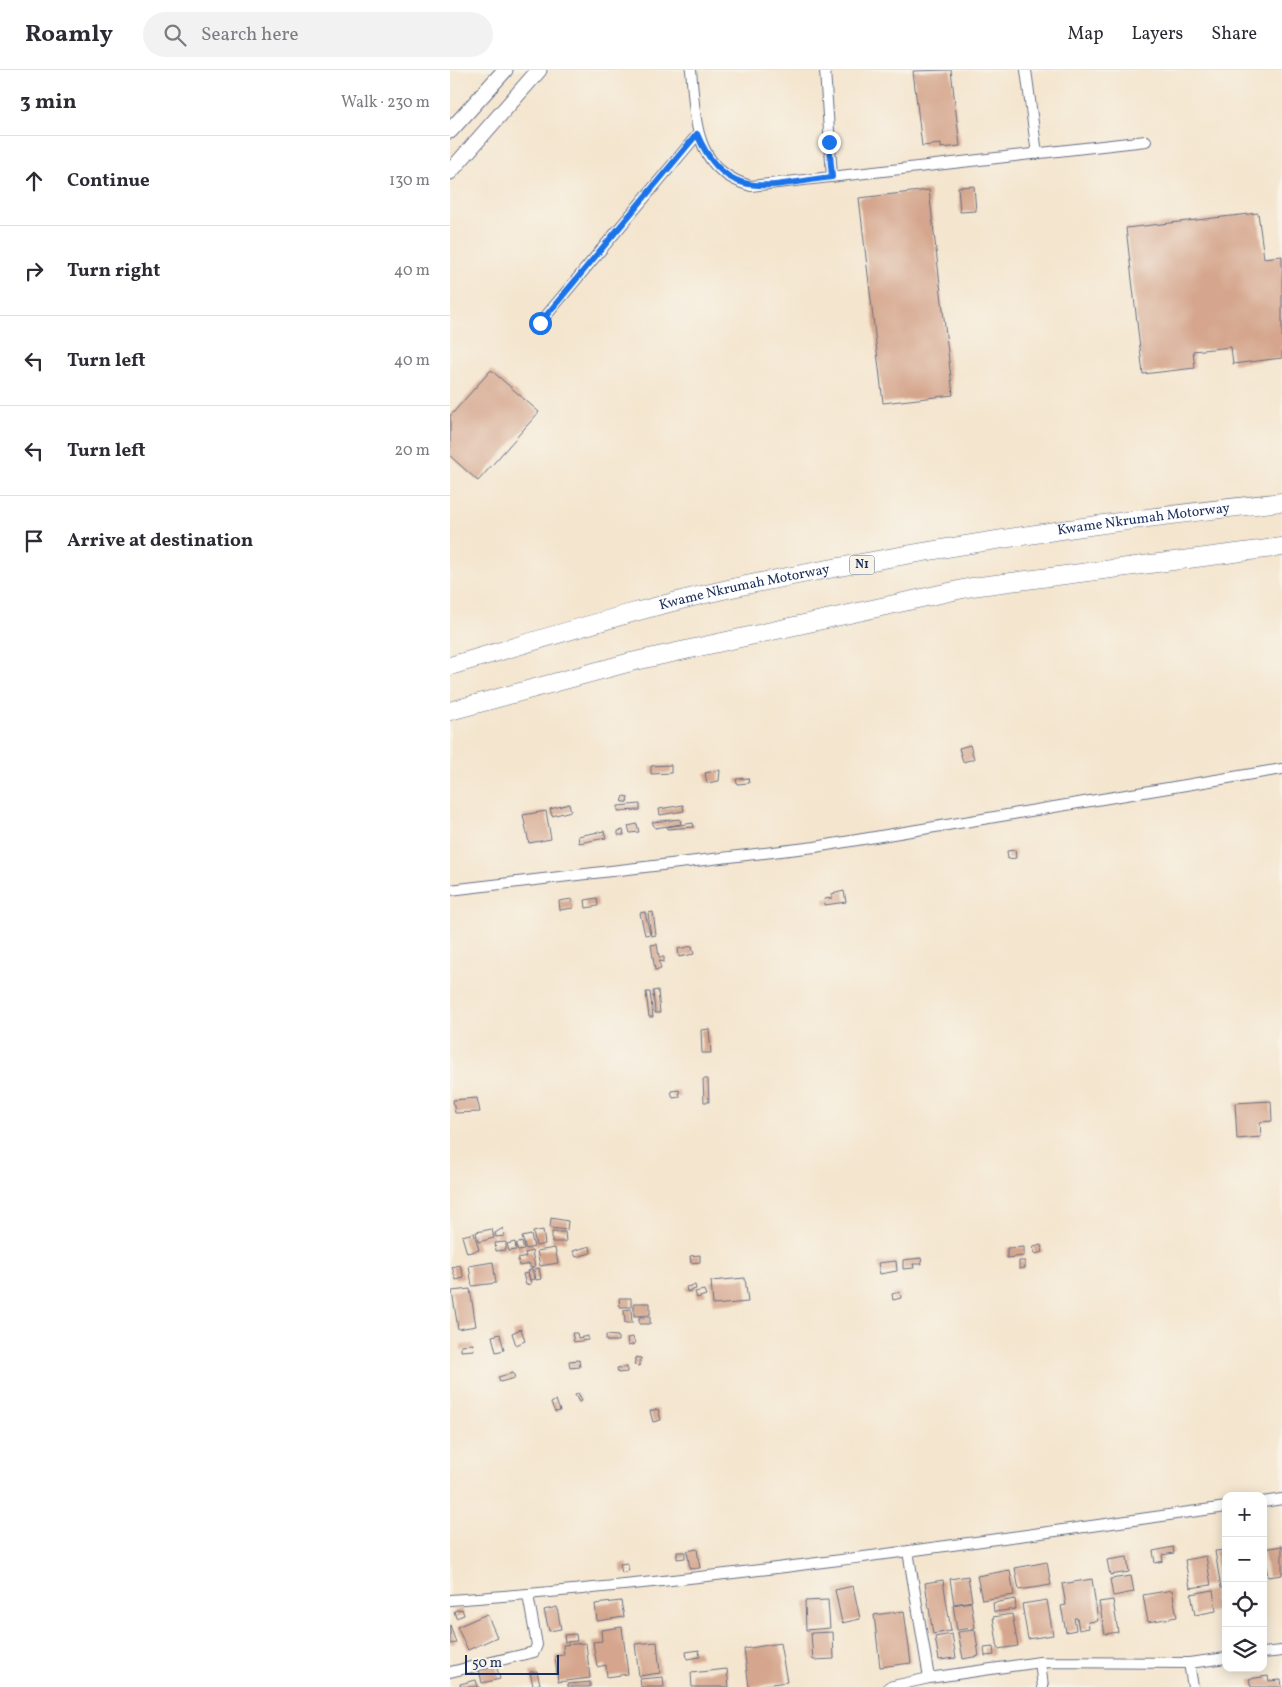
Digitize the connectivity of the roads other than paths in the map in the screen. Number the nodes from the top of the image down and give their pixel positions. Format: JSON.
{"nodes":[{"id":1,"x":505,"y":70,"type":"edge"},
{"id":2,"x":539,"y":70,"type":"edge"},
{"id":3,"x":691,"y":70,"type":"edge"},
{"id":4,"x":825,"y":70,"type":"edge"},
{"id":5,"x":1026,"y":70,"type":"edge"},
{"id":6,"x":450,"y":131,"type":"edge"},
{"id":7,"x":697,"y":134,"type":"junction"},
{"id":8,"x":1146,"y":142,"type":"dead end"},
{"id":9,"x":1037,"y":154,"type":"junction"},
{"id":10,"x":450,"y":172,"type":"edge"},
{"id":11,"x":832,"y":177,"type":"junction"},
{"id":12,"x":540,"y":323,"type":"dead end"},
{"id":13,"x":1282,"y":502,"type":"edge"},
{"id":14,"x":1282,"y":546,"type":"edge"},
{"id":15,"x":450,"y":666,"type":"edge"},
{"id":16,"x":450,"y":711,"type":"edge"},
{"id":17,"x":1282,"y":769,"type":"edge"},
{"id":18,"x":450,"y":890,"type":"edge"},
{"id":19,"x":1282,"y":1499,"type":"edge"},
{"id":20,"x":1267,"y":1501,"type":"edge"},
{"id":21,"x":1222,"y":1508,"type":"edge"},
{"id":22,"x":908,"y":1551,"type":"junction"},
{"id":23,"x":528,"y":1595,"type":"junction"},
{"id":24,"x":450,"y":1600,"type":"edge"},
{"id":25,"x":1282,"y":1651,"type":"edge"},
{"id":26,"x":1267,"y":1653,"type":"edge"},
{"id":27,"x":1222,"y":1659,"type":"edge"},
{"id":28,"x":1040,"y":1662,"type":"junction"},
{"id":29,"x":1189,"y":1663,"type":"junction"},
{"id":30,"x":450,"y":1672,"type":"edge"},
{"id":31,"x":929,"y":1678,"type":"junction"},
{"id":32,"x":889,"y":1687,"type":"edge"},
{"id":33,"x":1043,"y":1687,"type":"edge"},
{"id":34,"x":1193,"y":1687,"type":"edge"}],
"edges":[{"from":1,"to":6,"type":"main road"},
{"from":2,"to":10,"type":"main road"},
{"from":3,"to":7,"type":"street"},
{"from":4,"to":11,"type":"street"},
{"from":5,"to":9,"type":"street"},
{"from":7,"to":11,"type":"street"},
{"from":7,"to":12,"type":"street"},
{"from":8,"to":9,"type":"street"},
{"from":9,"to":11,"type":"street"},
{"from":13,"to":15,"type":"highway","name":"Kwame Nkrumah Motorway","number":"N1"},
{"from":14,"to":16,"type":"highway"},
{"from":17,"to":18,"type":"street"},
{"from":19,"to":20,"type":"street"},
{"from":21,"to":22,"type":"street"},
{"from":22,"to":23,"type":"street"},
{"from":22,"to":31,"type":"street"},
{"from":23,"to":24,"type":"street"},
{"from":23,"to":30,"type":"street"},
{"from":25,"to":26,"type":"street"},
{"from":27,"to":29,"type":"street"},
{"from":28,"to":29,"type":"street"},
{"from":28,"to":31,"type":"street"},
{"from":28,"to":33,"type":"street"},
{"from":29,"to":34,"type":"street"},
{"from":31,"to":32,"type":"street"}]}
